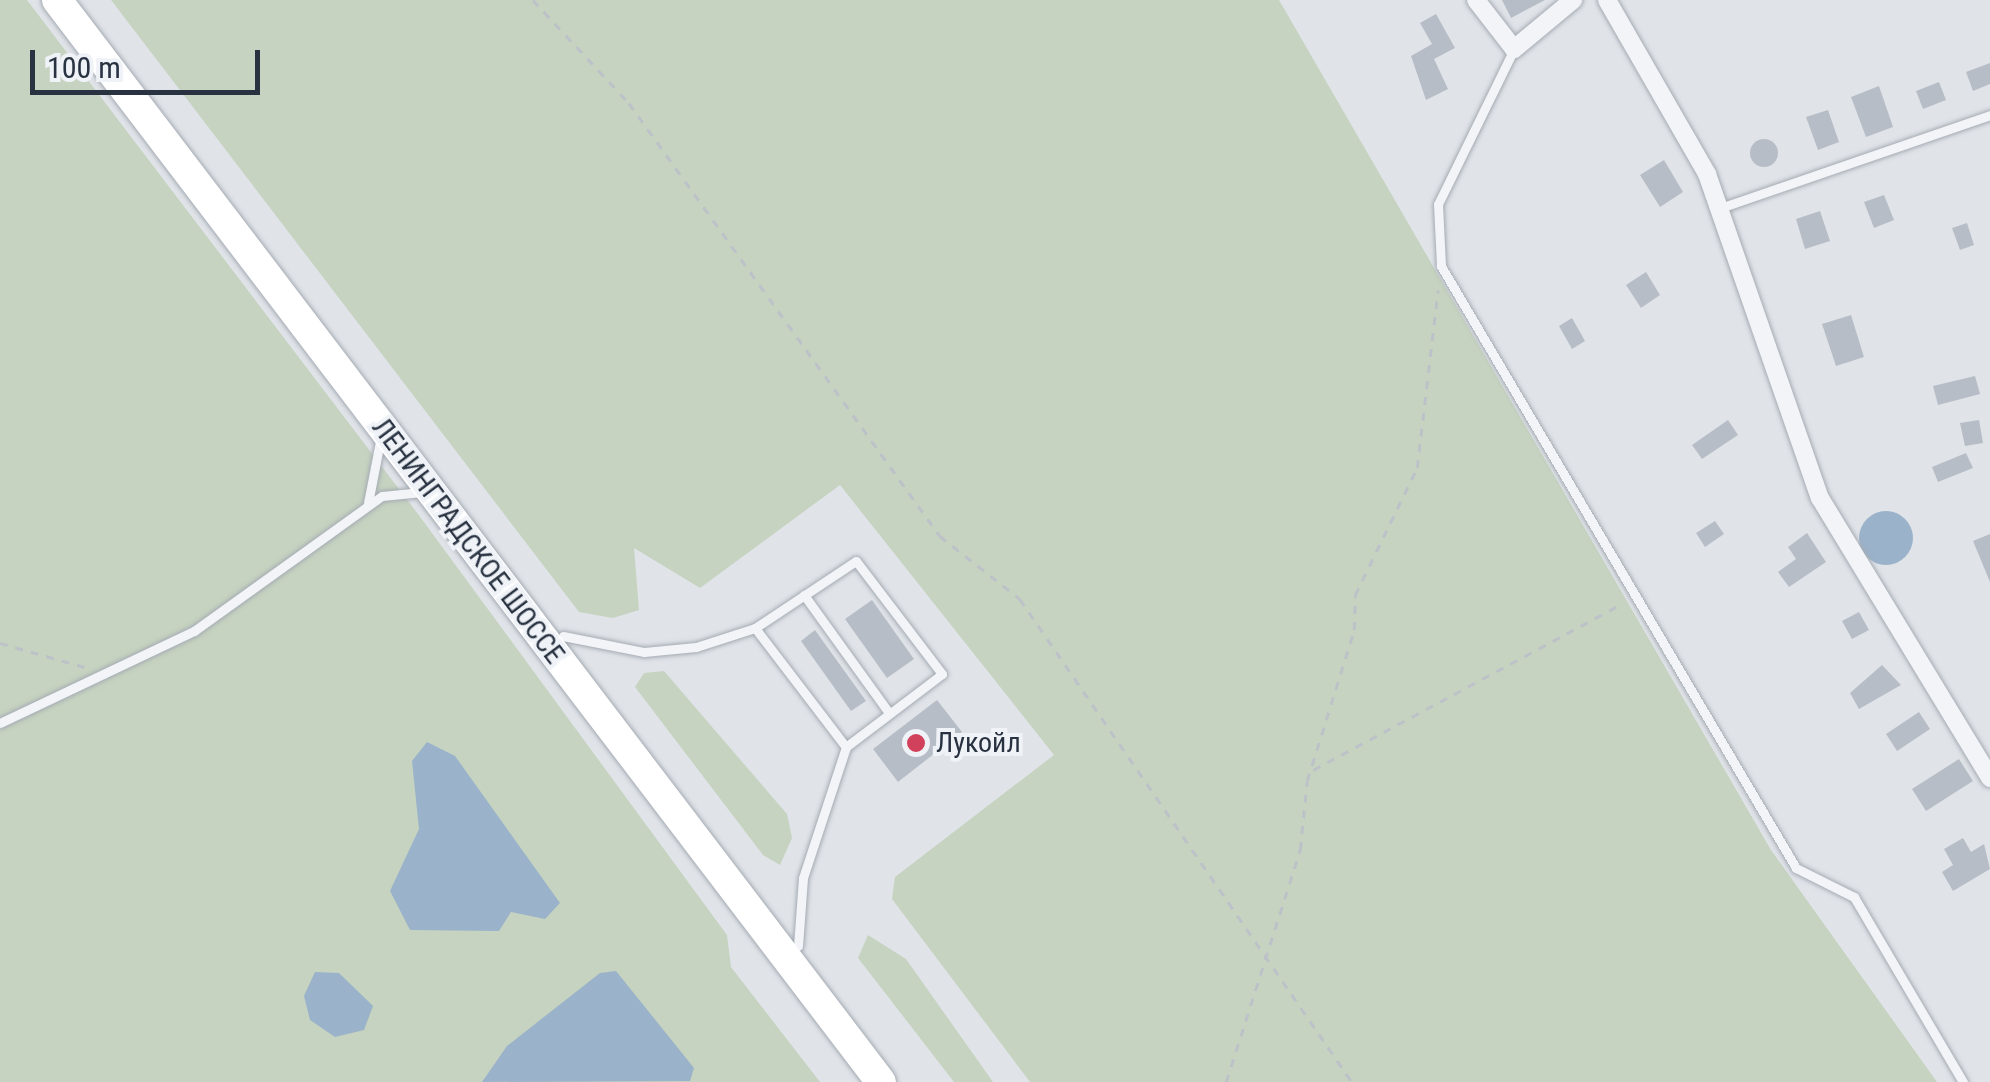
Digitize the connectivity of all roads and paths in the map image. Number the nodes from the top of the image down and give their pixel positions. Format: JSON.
{"nodes":[{"id":1,"x":56,"y":0,"type":"edge"},
{"id":2,"x":80,"y":0,"type":"edge"},
{"id":3,"x":533,"y":0,"type":"edge"},
{"id":4,"x":1476,"y":0,"type":"edge"},
{"id":5,"x":1573,"y":0,"type":"edge"},
{"id":6,"x":1607,"y":0,"type":"edge"},
{"id":7,"x":1514,"y":49,"type":"junction"},
{"id":8,"x":1990,"y":115,"type":"edge"},
{"id":9,"x":1720,"y":208,"type":"junction"},
{"id":10,"x":1446,"y":275,"type":"junction"},
{"id":11,"x":379,"y":424,"type":"junction"},
{"id":12,"x":432,"y":494,"type":"junction"},
{"id":13,"x":364,"y":510,"type":"junction"},
{"id":14,"x":1636,"y":593,"type":"junction"},
{"id":15,"x":804,"y":595,"type":"junction"},
{"id":16,"x":755,"y":628,"type":"junction"},
{"id":17,"x":563,"y":636,"type":"junction"},
{"id":18,"x":0,"y":643,"type":"edge"},
{"id":19,"x":99,"y":676,"type":"junction"},
{"id":20,"x":889,"y":713,"type":"junction"},
{"id":21,"x":0,"y":722,"type":"edge"},
{"id":22,"x":846,"y":747,"type":"junction"},
{"id":23,"x":1312,"y":770,"type":"junction"},
{"id":24,"x":1990,"y":778,"type":"edge"},
{"id":25,"x":798,"y":946,"type":"junction"},
{"id":26,"x":1264,"y":950,"type":"junction"},
{"id":27,"x":880,"y":1082,"type":"edge"},
{"id":28,"x":901,"y":1082,"type":"edge"},
{"id":29,"x":1226,"y":1082,"type":"edge"},
{"id":30,"x":1352,"y":1082,"type":"edge"},
{"id":31,"x":1963,"y":1082,"type":"edge"}],
"edges":[{"from":1,"to":11,"type":"highway","name":"ЛЕНИНГРАДСКОЕ ШОССЕ"},
{"from":2,"to":17,"type":"highway","name":"ЛЕНИНГРАДСКОЕ ШОССЕ"},
{"from":3,"to":26,"type":"path"},
{"from":4,"to":7,"type":"street"},
{"from":5,"to":7,"type":"street"},
{"from":6,"to":9,"type":"street"},
{"from":7,"to":10,"type":"lane"},
{"from":8,"to":9,"type":"lane"},
{"from":9,"to":24,"type":"street"},
{"from":10,"to":14,"type":"lane"},
{"from":10,"to":23,"type":"path"},
{"from":11,"to":12,"type":"highway","name":"ЛЕНИНГРАДСКОЕ ШОССЕ"},
{"from":11,"to":13,"type":"lane"},
{"from":12,"to":13,"type":"lane"},
{"from":12,"to":27,"type":"highway","name":"ЛЕНИНГРАДСКОЕ ШОССЕ"},
{"from":13,"to":19,"type":"lane"},
{"from":14,"to":23,"type":"path"},
{"from":14,"to":31,"type":"lane"},
{"from":15,"to":16,"type":"lane"},
{"from":15,"to":20,"type":"lane"},
{"from":15,"to":20,"type":"lane"},
{"from":16,"to":17,"type":"lane"},
{"from":16,"to":22,"type":"lane"},
{"from":17,"to":25,"type":"highway","name":"ЛЕНИНГРАДСКОЕ ШОССЕ"},
{"from":18,"to":19,"type":"path"},
{"from":19,"to":21,"type":"lane"},
{"from":20,"to":22,"type":"lane"},
{"from":22,"to":25,"type":"lane"},
{"from":23,"to":26,"type":"path"},
{"from":25,"to":28,"type":"highway","name":"ЛЕНИНГРАДСКОЕ ШОССЕ"},
{"from":26,"to":29,"type":"path"},
{"from":26,"to":30,"type":"path"}]}
